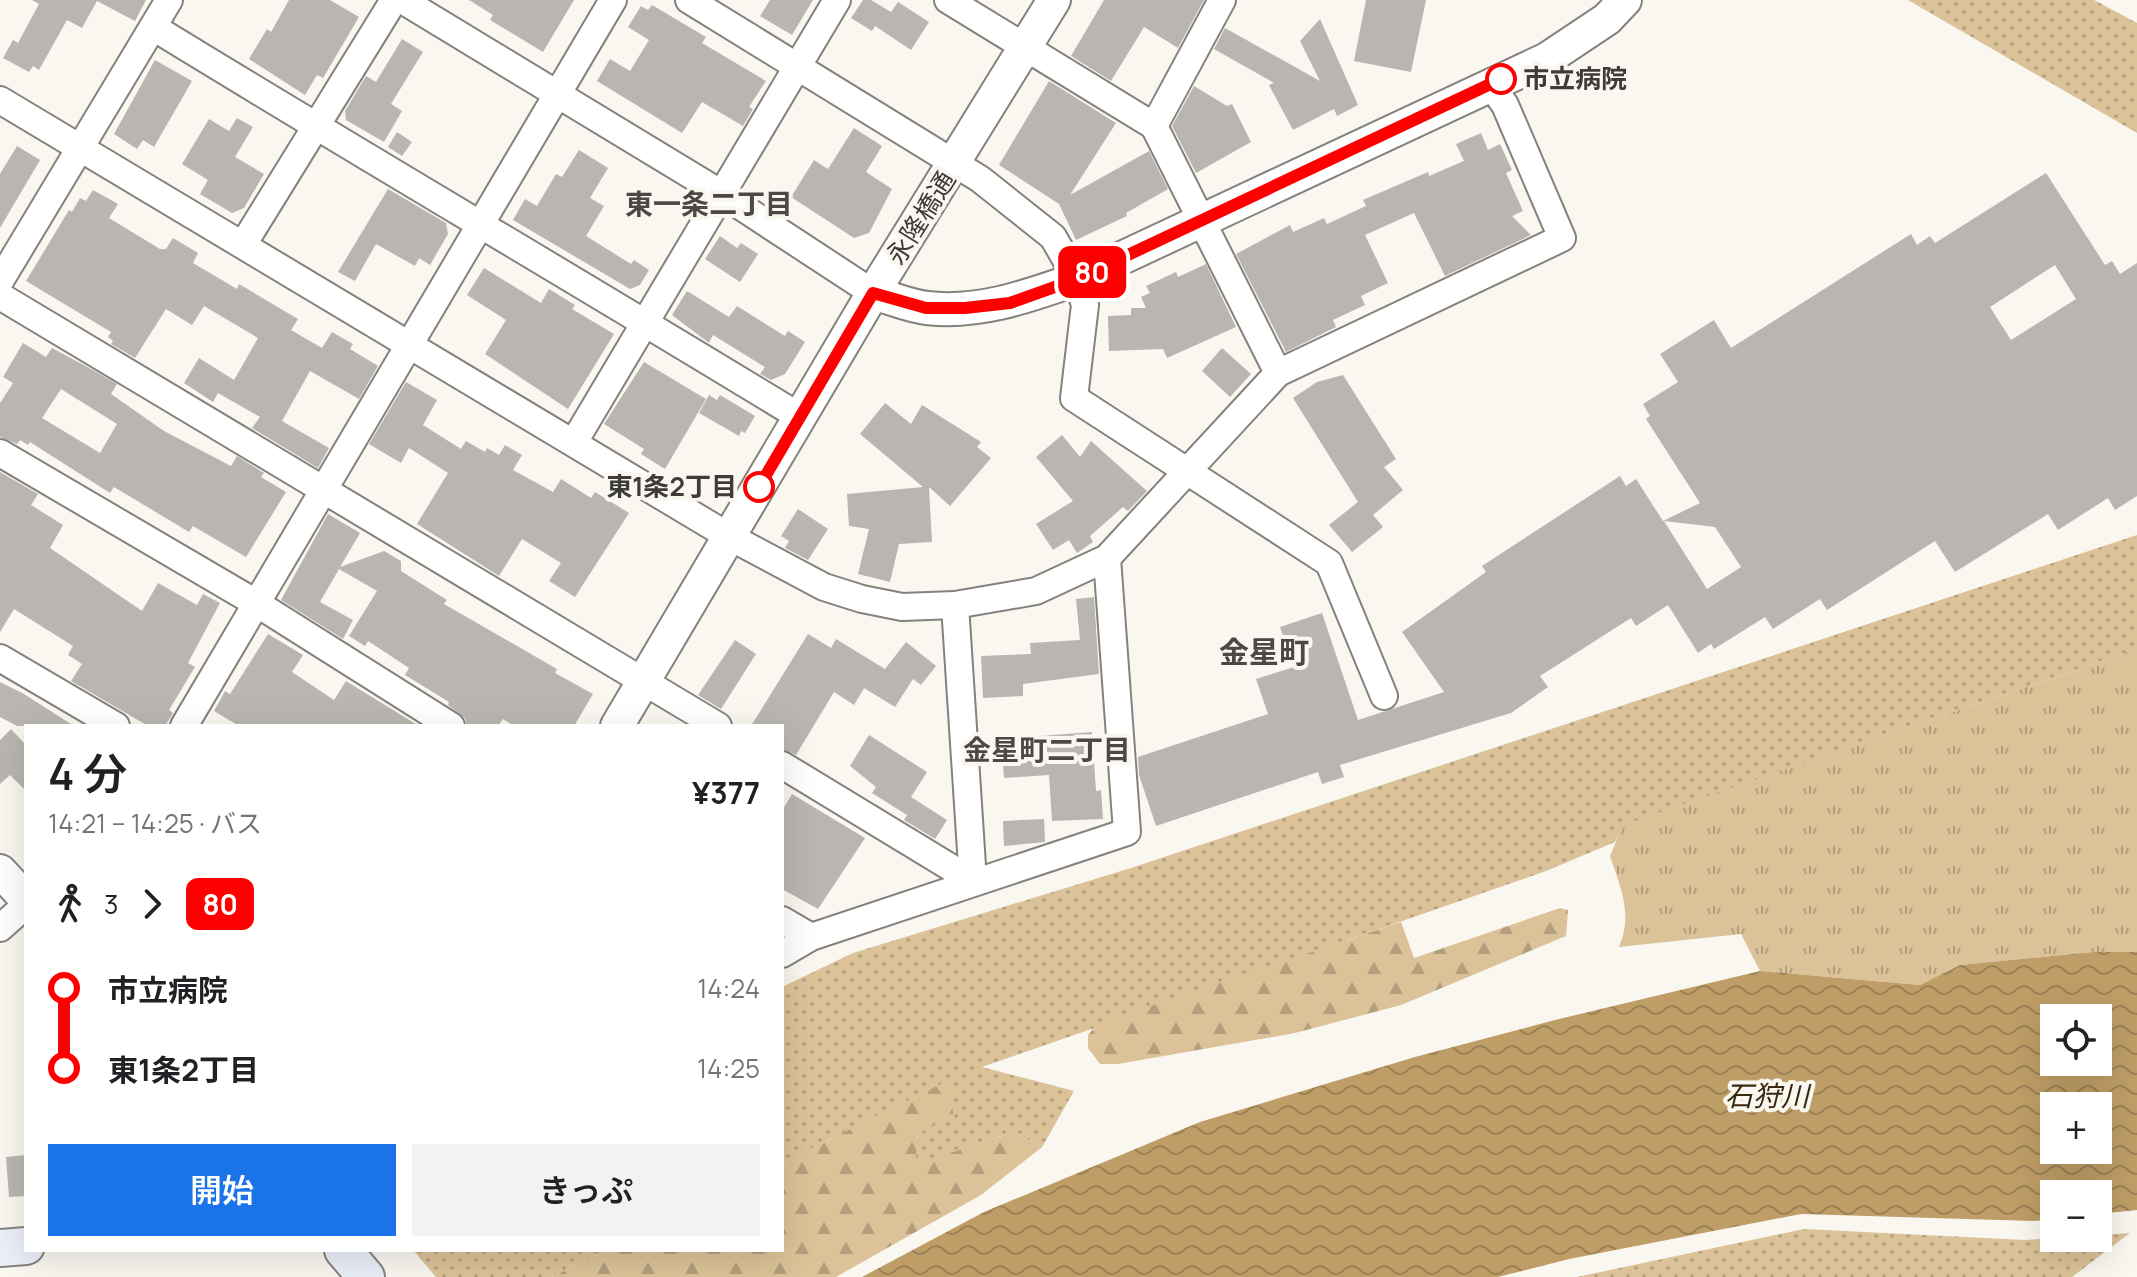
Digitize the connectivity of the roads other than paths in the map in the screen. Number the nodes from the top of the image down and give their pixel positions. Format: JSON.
{"nodes":[{"id":1,"x":169,"y":0,"type":"edge"},
{"id":2,"x":394,"y":0,"type":"edge"},
{"id":3,"x":402,"y":0,"type":"edge"},
{"id":4,"x":613,"y":0,"type":"edge"},
{"id":5,"x":689,"y":0,"type":"edge"},
{"id":6,"x":837,"y":0,"type":"edge"},
{"id":7,"x":948,"y":0,"type":"edge"},
{"id":8,"x":1054,"y":0,"type":"edge"},
{"id":9,"x":1222,"y":0,"type":"edge"},
{"id":10,"x":1625,"y":0,"type":"edge"},
{"id":11,"x":153,"y":27,"type":"junction"},
{"id":12,"x":1027,"y":47,"type":"junction"},
{"id":13,"x":798,"y":65,"type":"junction"},
{"id":14,"x":1490,"y":84,"type":"junction"},
{"id":15,"x":557,"y":94,"type":"junction"},
{"id":16,"x":0,"y":100,"type":"edge"},
{"id":17,"x":314,"y":126,"type":"junction"},
{"id":18,"x":1154,"y":126,"type":"junction"},
{"id":19,"x":80,"y":147,"type":"junction"},
{"id":20,"x":956,"y":164,"type":"junction"},
{"id":21,"x":722,"y":194,"type":"junction"},
{"id":22,"x":1202,"y":220,"type":"junction"},
{"id":23,"x":479,"y":221,"type":"junction"},
{"id":24,"x":244,"y":243,"type":"junction"},
{"id":25,"x":1077,"y":279,"type":"junction"},
{"id":26,"x":0,"y":281,"type":"edge"},
{"id":27,"x":873,"y":293,"type":"junction"},
{"id":28,"x":0,"y":296,"type":"edge"},
{"id":29,"x":645,"y":320,"type":"junction"},
{"id":30,"x":407,"y":344,"type":"junction"},
{"id":31,"x":1278,"y":373,"type":"junction"},
{"id":32,"x":800,"y":417,"type":"junction"},
{"id":33,"x":574,"y":442,"type":"junction"},
{"id":34,"x":0,"y":453,"type":"edge"},
{"id":35,"x":1186,"y":471,"type":"junction"},
{"id":36,"x":324,"y":489,"type":"junction"},
{"id":37,"x":730,"y":537,"type":"junction"},
{"id":38,"x":1107,"y":558,"type":"junction"},
{"id":39,"x":256,"y":603,"type":"junction"},
{"id":40,"x":955,"y":605,"type":"junction"},
{"id":41,"x":0,"y":658,"type":"edge"},
{"id":42,"x":642,"y":683,"type":"junction"},
{"id":43,"x":1384,"y":696,"type":"dead end"},
{"id":44,"x":113,"y":724,"type":"edge"},
{"id":45,"x":185,"y":724,"type":"edge"},
{"id":46,"x":448,"y":724,"type":"edge"},
{"id":47,"x":618,"y":724,"type":"edge"},
{"id":48,"x":714,"y":724,"type":"edge"},
{"id":49,"x":784,"y":766,"type":"edge"},
{"id":50,"x":0,"y":871,"type":"edge"},
{"id":51,"x":973,"y":881,"type":"junction"},
{"id":52,"x":24,"y":900,"type":"edge"},
{"id":53,"x":24,"y":904,"type":"edge"},
{"id":54,"x":784,"y":921,"type":"edge"},
{"id":55,"x":0,"y":928,"type":"edge"},
{"id":56,"x":811,"y":937,"type":"junction"},
{"id":57,"x":784,"y":953,"type":"edge"},
{"id":58,"x":24,"y":1246,"type":"edge"},
{"id":59,"x":0,"y":1248,"type":"edge"}],
"edges":[{"from":1,"to":11,"type":"street"},
{"from":2,"to":17,"type":"street"},
{"from":3,"to":15,"type":"street"},
{"from":4,"to":15,"type":"street"},
{"from":5,"to":13,"type":"street"},
{"from":6,"to":13,"type":"street"},
{"from":7,"to":12,"type":"street"},
{"from":8,"to":12,"type":"street","name":"永隆橋通"},
{"from":9,"to":18,"type":"street"},
{"from":10,"to":14,"type":"street"},
{"from":11,"to":17,"type":"street"},
{"from":11,"to":19,"type":"street"},
{"from":12,"to":18,"type":"street"},
{"from":12,"to":20,"type":"street","name":"永隆橋通"},
{"from":13,"to":20,"type":"street"},
{"from":13,"to":21,"type":"street"},
{"from":14,"to":22,"type":"street"},
{"from":14,"to":31,"type":"street"},
{"from":15,"to":21,"type":"street"},
{"from":15,"to":23,"type":"street"},
{"from":16,"to":19,"type":"street"},
{"from":17,"to":23,"type":"street"},
{"from":17,"to":24,"type":"street"},
{"from":18,"to":22,"type":"street"},
{"from":19,"to":24,"type":"street"},
{"from":19,"to":26,"type":"street"},
{"from":20,"to":25,"type":"street"},
{"from":20,"to":27,"type":"street","name":"永隆橋通"},
{"from":21,"to":27,"type":"street"},
{"from":21,"to":29,"type":"street"},
{"from":22,"to":25,"type":"street"},
{"from":22,"to":31,"type":"street"},
{"from":23,"to":29,"type":"street"},
{"from":23,"to":30,"type":"street"},
{"from":24,"to":30,"type":"street"},
{"from":25,"to":27,"type":"street"},
{"from":25,"to":35,"type":"street"},
{"from":27,"to":32,"type":"street","name":"永隆橋通"},
{"from":28,"to":36,"type":"street"},
{"from":29,"to":32,"type":"street"},
{"from":29,"to":33,"type":"street"},
{"from":30,"to":33,"type":"street"},
{"from":30,"to":36,"type":"street"},
{"from":31,"to":35,"type":"street"},
{"from":32,"to":37,"type":"street","name":"永隆橋通"},
{"from":33,"to":37,"type":"street"},
{"from":34,"to":39,"type":"street"},
{"from":35,"to":38,"type":"street"},
{"from":35,"to":43,"type":"street"},
{"from":36,"to":39,"type":"street"},
{"from":36,"to":42,"type":"street"},
{"from":37,"to":40,"type":"street"},
{"from":37,"to":42,"type":"street","name":"永隆橋通"},
{"from":38,"to":40,"type":"street"},
{"from":38,"to":51,"type":"street"},
{"from":39,"to":45,"type":"street"},
{"from":39,"to":46,"type":"street"},
{"from":40,"to":51,"type":"street"},
{"from":41,"to":44,"type":"street"},
{"from":42,"to":47,"type":"street","name":"永隆橋通"},
{"from":42,"to":48,"type":"street"},
{"from":49,"to":51,"type":"street"},
{"from":50,"to":52,"type":"street"},
{"from":51,"to":56,"type":"street"},
{"from":53,"to":55,"type":"street"},
{"from":54,"to":56,"type":"street"},
{"from":56,"to":57,"type":"street"},
{"from":58,"to":59,"type":"main road"}]}
